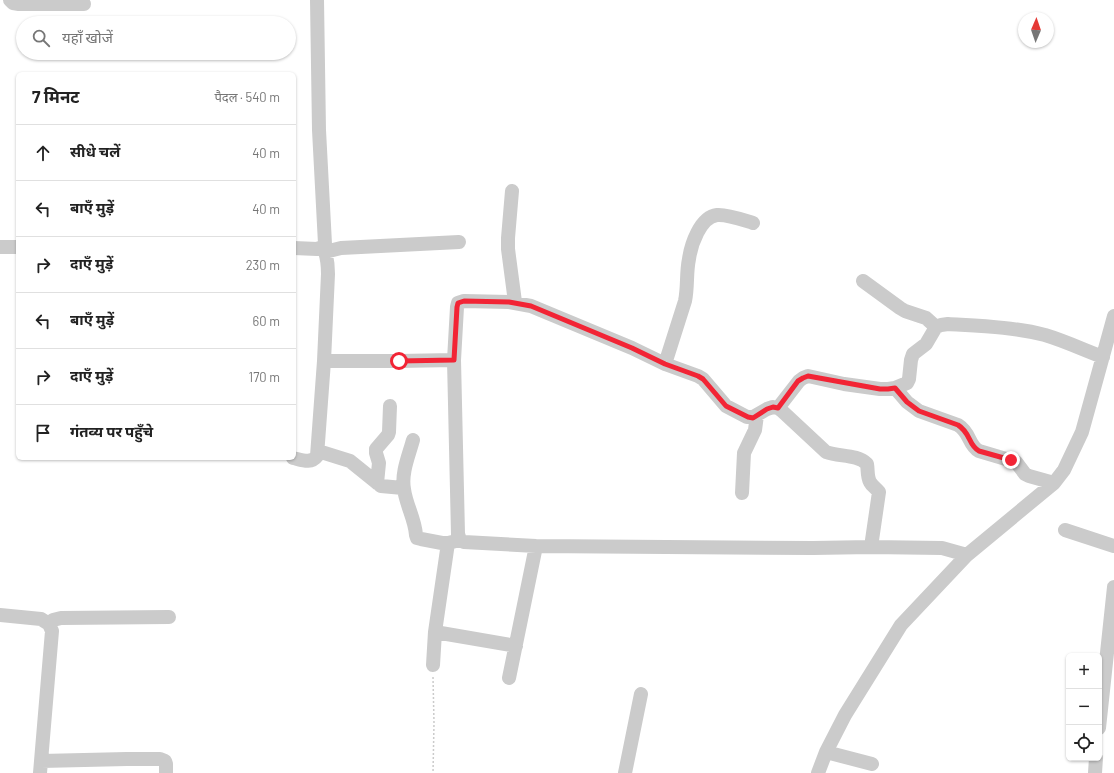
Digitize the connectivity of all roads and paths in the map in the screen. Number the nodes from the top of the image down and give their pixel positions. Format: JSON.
{"nodes":[{"id":1,"x":10,"y":0,"type":"edge"},
{"id":2,"x":317,"y":0,"type":"edge"},
{"id":3,"x":84,"y":4,"type":"dead end"},
{"id":4,"x":512,"y":191,"type":"dead end"},
{"id":5,"x":753,"y":223,"type":"dead end"},
{"id":6,"x":459,"y":242,"type":"dead end"},
{"id":7,"x":0,"y":247,"type":"edge"},
{"id":8,"x":16,"y":247,"type":"edge"},
{"id":9,"x":296,"y":248,"type":"edge"},
{"id":10,"x":324,"y":249,"type":"junction"},
{"id":11,"x":863,"y":281,"type":"dead end"},
{"id":12,"x":515,"y":302,"type":"junction"},
{"id":13,"x":1114,"y":316,"type":"edge"},
{"id":14,"x":936,"y":327,"type":"junction"},
{"id":15,"x":454,"y":360,"type":"junction"},
{"id":16,"x":324,"y":361,"type":"junction"},
{"id":17,"x":1106,"y":362,"type":"edge"},
{"id":18,"x":665,"y":364,"type":"junction"},
{"id":19,"x":895,"y":388,"type":"junction"},
{"id":20,"x":390,"y":406,"type":"dead end"},
{"id":21,"x":778,"y":408,"type":"junction"},
{"id":22,"x":757,"y":416,"type":"junction"},
{"id":23,"x":413,"y":440,"type":"dead end"},
{"id":24,"x":318,"y":451,"type":"junction"},
{"id":25,"x":296,"y":459,"type":"edge"},
{"id":26,"x":377,"y":484,"type":"junction"},
{"id":27,"x":1054,"y":484,"type":"junction"},
{"id":28,"x":403,"y":488,"type":"junction"},
{"id":29,"x":742,"y":494,"type":"dead end"},
{"id":30,"x":1065,"y":530,"type":"dead end"},
{"id":31,"x":454,"y":541,"type":"junction"},
{"id":32,"x":536,"y":546,"type":"junction"},
{"id":33,"x":1114,"y":546,"type":"edge"},
{"id":34,"x":871,"y":547,"type":"junction"},
{"id":35,"x":967,"y":554,"type":"junction"},
{"id":36,"x":1114,"y":586,"type":"edge"},
{"id":37,"x":0,"y":615,"type":"edge"},
{"id":38,"x":169,"y":618,"type":"dead end"},
{"id":39,"x":48,"y":624,"type":"junction"},
{"id":40,"x":435,"y":632,"type":"junction"},
{"id":41,"x":516,"y":646,"type":"junction"},
{"id":42,"x":433,"y":665,"type":"joint"},
{"id":43,"x":509,"y":678,"type":"dead end"},
{"id":44,"x":641,"y":694,"type":"dead end"},
{"id":45,"x":1099,"y":725,"type":"edge"},
{"id":46,"x":826,"y":752,"type":"junction"},
{"id":47,"x":1096,"y":761,"type":"edge"},
{"id":48,"x":872,"y":764,"type":"dead end"},
{"id":49,"x":100,"y":766,"type":"edge"},
{"id":50,"x":41,"y":767,"type":"edge"},
{"id":51,"x":166,"y":773,"type":"edge"},
{"id":52,"x":433,"y":773,"type":"edge"},
{"id":53,"x":625,"y":773,"type":"edge"},
{"id":54,"x":818,"y":773,"type":"edge"},
{"id":55,"x":1095,"y":773,"type":"edge"}],
"edges":[{"from":1,"to":3,"type":"street"},
{"from":2,"to":10,"type":"street"},
{"from":4,"to":12,"type":"street"},
{"from":5,"to":18,"type":"street"},
{"from":6,"to":10,"type":"street"},
{"from":7,"to":8,"type":"street"},
{"from":9,"to":10,"type":"street"},
{"from":10,"to":16,"type":"street"},
{"from":11,"to":14,"type":"street"},
{"from":12,"to":15,"type":"street"},
{"from":12,"to":18,"type":"street"},
{"from":13,"to":17,"type":"street"},
{"from":14,"to":17,"type":"street"},
{"from":14,"to":19,"type":"street"},
{"from":15,"to":16,"type":"street"},
{"from":15,"to":31,"type":"street"},
{"from":16,"to":24,"type":"street"},
{"from":17,"to":27,"type":"street"},
{"from":18,"to":22,"type":"street"},
{"from":19,"to":21,"type":"street"},
{"from":19,"to":27,"type":"street"},
{"from":20,"to":26,"type":"street"},
{"from":21,"to":22,"type":"street"},
{"from":21,"to":34,"type":"street"},
{"from":22,"to":29,"type":"street"},
{"from":23,"to":28,"type":"street"},
{"from":24,"to":25,"type":"street"},
{"from":24,"to":26,"type":"street"},
{"from":26,"to":28,"type":"street"},
{"from":27,"to":35,"type":"street"},
{"from":28,"to":31,"type":"street"},
{"from":30,"to":33,"type":"street"},
{"from":31,"to":32,"type":"street"},
{"from":31,"to":40,"type":"street"},
{"from":32,"to":34,"type":"street"},
{"from":32,"to":41,"type":"street"},
{"from":34,"to":35,"type":"street"},
{"from":35,"to":46,"type":"street"},
{"from":36,"to":45,"type":"street"},
{"from":37,"to":39,"type":"street"},
{"from":38,"to":39,"type":"street"},
{"from":39,"to":50,"type":"street"},
{"from":40,"to":41,"type":"street"},
{"from":40,"to":42,"type":"street"},
{"from":41,"to":43,"type":"street"},
{"from":42,"to":52,"type":"path"},
{"from":44,"to":53,"type":"street"},
{"from":46,"to":48,"type":"street"},
{"from":46,"to":54,"type":"street"},
{"from":47,"to":55,"type":"street"},
{"from":49,"to":50,"type":"street"},
{"from":49,"to":51,"type":"street"}]}
